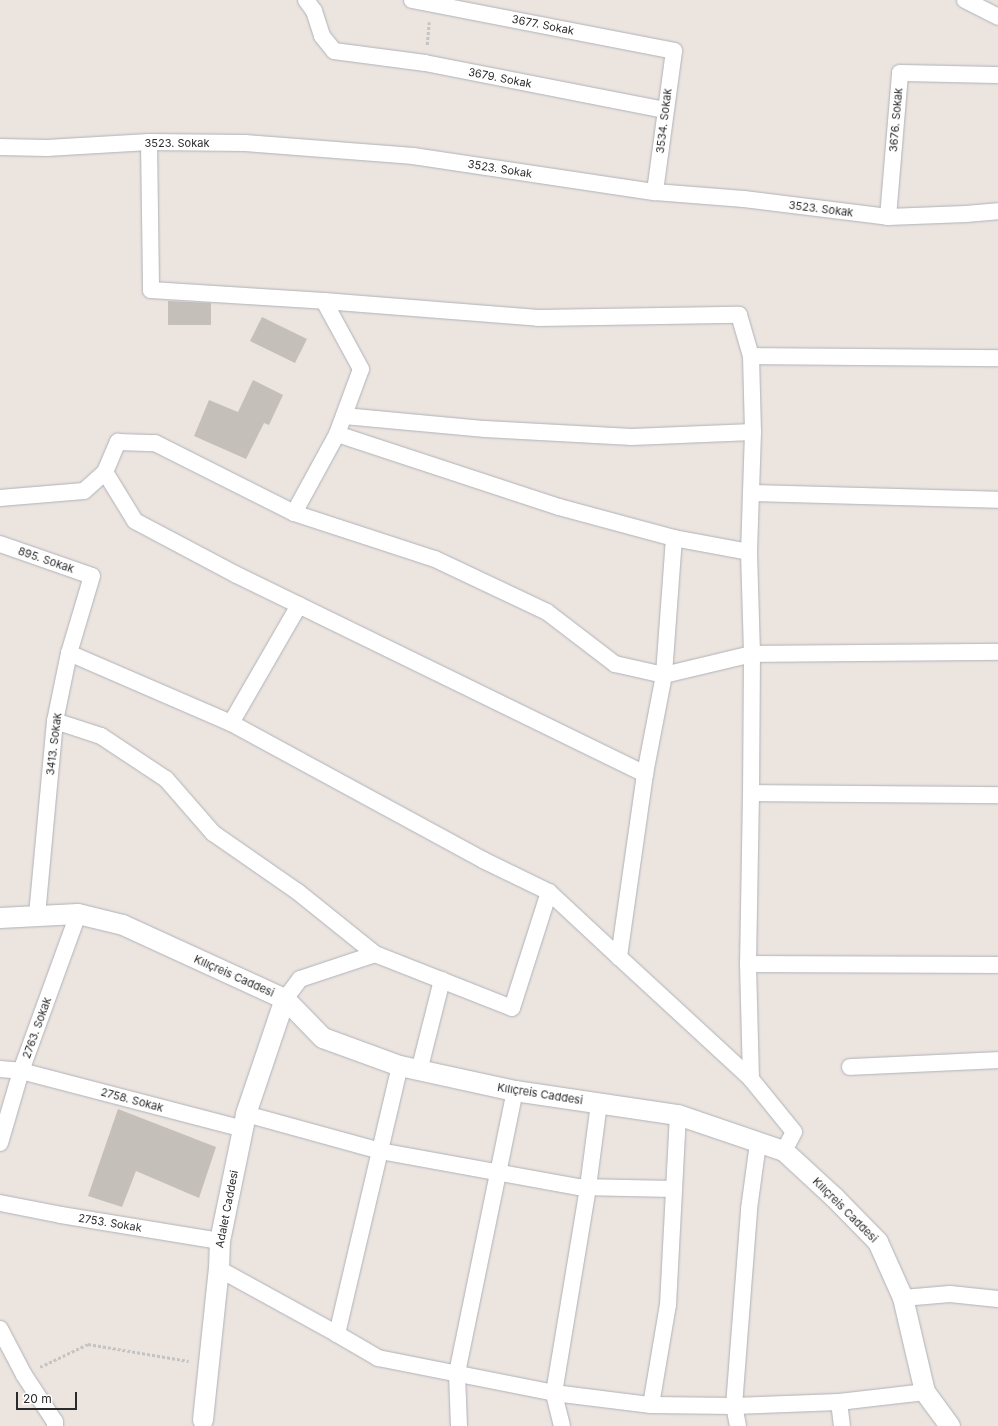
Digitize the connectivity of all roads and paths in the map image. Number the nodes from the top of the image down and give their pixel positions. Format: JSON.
{"nodes":[{"id":1,"x":306,"y":0,"type":"edge"},
{"id":2,"x":412,"y":0,"type":"edge"},
{"id":3,"x":965,"y":0,"type":"edge"},
{"id":4,"x":431,"y":4,"type":"junction"},
{"id":5,"x":995,"y":11,"type":"edge"},
{"id":6,"x":674,"y":51,"type":"joint"},
{"id":7,"x":425,"y":63,"type":"junction"},
{"id":8,"x":998,"y":75,"type":"edge"},
{"id":9,"x":665,"y":110,"type":"junction"},
{"id":10,"x":149,"y":142,"type":"junction"},
{"id":11,"x":0,"y":147,"type":"edge"},
{"id":12,"x":656,"y":192,"type":"junction"},
{"id":13,"x":998,"y":211,"type":"edge"},
{"id":14,"x":888,"y":217,"type":"junction"},
{"id":15,"x":324,"y":302,"type":"junction"},
{"id":16,"x":751,"y":356,"type":"junction"},
{"id":17,"x":998,"y":358,"type":"edge"},
{"id":18,"x":344,"y":416,"type":"junction"},
{"id":19,"x":753,"y":432,"type":"junction"},
{"id":20,"x":337,"y":434,"type":"junction"},
{"id":21,"x":105,"y":472,"type":"junction"},
{"id":22,"x":750,"y":493,"type":"junction"},
{"id":23,"x":0,"y":498,"type":"edge"},
{"id":24,"x":998,"y":500,"type":"edge"},
{"id":25,"x":294,"y":513,"type":"junction"},
{"id":26,"x":674,"y":538,"type":"junction"},
{"id":27,"x":0,"y":544,"type":"edge"},
{"id":28,"x":749,"y":552,"type":"junction"},
{"id":29,"x":92,"y":576,"type":"joint"},
{"id":30,"x":299,"y":605,"type":"junction"},
{"id":31,"x":998,"y":652,"type":"edge"},
{"id":32,"x":69,"y":653,"type":"junction"},
{"id":33,"x":752,"y":654,"type":"junction"},
{"id":34,"x":664,"y":675,"type":"junction"},
{"id":35,"x":55,"y":721,"type":"junction"},
{"id":36,"x":231,"y":723,"type":"junction"},
{"id":37,"x":646,"y":774,"type":"junction"},
{"id":38,"x":751,"y":793,"type":"junction"},
{"id":39,"x":998,"y":795,"type":"edge"},
{"id":40,"x":549,"y":892,"type":"junction"},
{"id":41,"x":78,"y":914,"type":"junction"},
{"id":42,"x":37,"y":916,"type":"junction"},
{"id":43,"x":0,"y":918,"type":"edge"},
{"id":44,"x":375,"y":954,"type":"junction"},
{"id":45,"x":619,"y":956,"type":"junction"},
{"id":46,"x":748,"y":964,"type":"junction"},
{"id":47,"x":998,"y":965,"type":"edge"},
{"id":48,"x":442,"y":980,"type":"junction"},
{"id":49,"x":285,"y":999,"type":"junction"},
{"id":50,"x":998,"y":1060,"type":"edge"},
{"id":51,"x":850,"y":1067,"type":"dead end"},
{"id":52,"x":0,"y":1069,"type":"edge"},
{"id":53,"x":410,"y":1069,"type":"junction"},
{"id":54,"x":21,"y":1071,"type":"junction"},
{"id":55,"x":752,"y":1079,"type":"junction"},
{"id":56,"x":515,"y":1091,"type":"junction"},
{"id":57,"x":599,"y":1104,"type":"junction"},
{"id":58,"x":678,"y":1115,"type":"junction"},
{"id":59,"x":245,"y":1122,"type":"junction"},
{"id":60,"x":0,"y":1143,"type":"edge"},
{"id":61,"x":758,"y":1143,"type":"junction"},
{"id":62,"x":380,"y":1151,"type":"junction"},
{"id":63,"x":784,"y":1151,"type":"junction"},
{"id":64,"x":498,"y":1172,"type":"junction"},
{"id":65,"x":588,"y":1187,"type":"junction"},
{"id":66,"x":674,"y":1189,"type":"junction"},
{"id":67,"x":0,"y":1203,"type":"edge"},
{"id":68,"x":220,"y":1241,"type":"junction"},
{"id":69,"x":219,"y":1269,"type":"junction"},
{"id":70,"x":903,"y":1298,"type":"junction"},
{"id":71,"x":998,"y":1300,"type":"edge"},
{"id":72,"x":0,"y":1329,"type":"edge"},
{"id":73,"x":337,"y":1334,"type":"junction"},
{"id":74,"x":209,"y":1364,"type":"junction"},
{"id":75,"x":457,"y":1373,"type":"junction"},
{"id":76,"x":24,"y":1375,"type":"junction"},
{"id":77,"x":925,"y":1392,"type":"junction"},
{"id":78,"x":554,"y":1393,"type":"junction"},
{"id":79,"x":839,"y":1402,"type":"junction"},
{"id":80,"x":651,"y":1404,"type":"junction"},
{"id":81,"x":734,"y":1406,"type":"junction"},
{"id":82,"x":204,"y":1424,"type":"edge"},
{"id":83,"x":55,"y":1426,"type":"edge"},
{"id":84,"x":459,"y":1426,"type":"edge"},
{"id":85,"x":562,"y":1426,"type":"edge"},
{"id":86,"x":738,"y":1426,"type":"edge"},
{"id":87,"x":842,"y":1426,"type":"edge"},
{"id":88,"x":950,"y":1426,"type":"edge"}],
"edges":[{"from":1,"to":7,"type":"street","name":"3679. Sokak"},
{"from":2,"to":4,"type":"street","name":"3677. Sokak"},
{"from":3,"to":5,"type":"street"},
{"from":4,"to":6,"type":"street","name":"3677. Sokak"},
{"from":4,"to":7,"type":"path"},
{"from":6,"to":9,"type":"street","name":"3534. Sokak"},
{"from":7,"to":9,"type":"street","name":"3679. Sokak"},
{"from":8,"to":14,"type":"street","name":"3676. Sokak"},
{"from":9,"to":12,"type":"street","name":"3534. Sokak"},
{"from":10,"to":11,"type":"street","name":"3523. Sokak"},
{"from":10,"to":12,"type":"street","name":"3523. Sokak"},
{"from":10,"to":15,"type":"street"},
{"from":12,"to":14,"type":"street","name":"3523. Sokak"},
{"from":13,"to":14,"type":"street","name":"3523. Sokak"},
{"from":15,"to":16,"type":"street"},
{"from":15,"to":18,"type":"street"},
{"from":16,"to":17,"type":"street"},
{"from":16,"to":19,"type":"street"},
{"from":18,"to":19,"type":"street"},
{"from":18,"to":20,"type":"street"},
{"from":19,"to":22,"type":"street"},
{"from":20,"to":25,"type":"street"},
{"from":20,"to":26,"type":"street"},
{"from":21,"to":23,"type":"street"},
{"from":21,"to":25,"type":"street"},
{"from":21,"to":30,"type":"street"},
{"from":22,"to":24,"type":"street"},
{"from":22,"to":28,"type":"street"},
{"from":25,"to":34,"type":"street"},
{"from":26,"to":28,"type":"street"},
{"from":26,"to":34,"type":"street"},
{"from":27,"to":29,"type":"street","name":"895. Sokak"},
{"from":28,"to":33,"type":"street"},
{"from":29,"to":32,"type":"street","name":"3413. Sokak"},
{"from":30,"to":36,"type":"street"},
{"from":30,"to":37,"type":"street"},
{"from":31,"to":33,"type":"street"},
{"from":32,"to":35,"type":"street","name":"3413. Sokak"},
{"from":32,"to":36,"type":"street"},
{"from":33,"to":34,"type":"street"},
{"from":33,"to":38,"type":"street"},
{"from":34,"to":37,"type":"street"},
{"from":35,"to":42,"type":"street","name":"3413. Sokak"},
{"from":35,"to":44,"type":"street"},
{"from":36,"to":40,"type":"street"},
{"from":37,"to":45,"type":"street"},
{"from":38,"to":39,"type":"street"},
{"from":38,"to":46,"type":"street"},
{"from":40,"to":45,"type":"street"},
{"from":40,"to":48,"type":"street"},
{"from":41,"to":42,"type":"street","name":"Kılıçreis Caddesi"},
{"from":41,"to":49,"type":"street","name":"Kılıçreis Caddesi"},
{"from":41,"to":54,"type":"street","name":"2763. Sokak"},
{"from":42,"to":43,"type":"street","name":"Kılıçreis Caddesi"},
{"from":44,"to":48,"type":"street"},
{"from":44,"to":49,"type":"street"},
{"from":45,"to":55,"type":"street"},
{"from":46,"to":47,"type":"street"},
{"from":46,"to":55,"type":"street"},
{"from":48,"to":53,"type":"street"},
{"from":49,"to":53,"type":"street","name":"Kılıçreis Caddesi"},
{"from":49,"to":59,"type":"street","name":"Adalet Caddesi"},
{"from":50,"to":51,"type":"street"},
{"from":52,"to":54,"type":"street","name":"2758. Sokak"},
{"from":53,"to":56,"type":"street","name":"Kılıçreis Caddesi"},
{"from":53,"to":62,"type":"street"},
{"from":54,"to":59,"type":"street","name":"2758. Sokak"},
{"from":54,"to":60,"type":"street","name":"2763. Sokak"},
{"from":55,"to":63,"type":"street"},
{"from":56,"to":57,"type":"street","name":"Kılıçreis Caddesi"},
{"from":56,"to":64,"type":"street"},
{"from":57,"to":58,"type":"street","name":"Kılıçreis Caddesi"},
{"from":57,"to":65,"type":"street"},
{"from":58,"to":61,"type":"street","name":"Kılıçreis Caddesi"},
{"from":58,"to":66,"type":"street"},
{"from":59,"to":62,"type":"street","name":"2758. Sokak"},
{"from":59,"to":68,"type":"street","name":"Adalet Caddesi"},
{"from":61,"to":63,"type":"street","name":"Kılıçreis Caddesi"},
{"from":61,"to":81,"type":"street"},
{"from":62,"to":64,"type":"street","name":"2758. Sokak"},
{"from":62,"to":73,"type":"street"},
{"from":63,"to":70,"type":"street","name":"Kılıçreis Caddesi"},
{"from":64,"to":65,"type":"street","name":"2758. Sokak"},
{"from":64,"to":75,"type":"street"},
{"from":65,"to":66,"type":"street","name":"2758. Sokak"},
{"from":65,"to":78,"type":"street"},
{"from":66,"to":80,"type":"street"},
{"from":67,"to":68,"type":"street","name":"2753. Sokak"},
{"from":68,"to":69,"type":"street","name":"Adalet Caddesi"},
{"from":69,"to":73,"type":"street"},
{"from":69,"to":74,"type":"street","name":"Adalet Caddesi"},
{"from":70,"to":71,"type":"street"},
{"from":70,"to":77,"type":"street","name":"Kılıçreis Caddesi"},
{"from":72,"to":76,"type":"street"},
{"from":73,"to":75,"type":"street"},
{"from":74,"to":76,"type":"path"},
{"from":74,"to":82,"type":"street","name":"Adalet Caddesi"},
{"from":75,"to":78,"type":"street"},
{"from":75,"to":84,"type":"street"},
{"from":76,"to":83,"type":"street"},
{"from":77,"to":79,"type":"street"},
{"from":77,"to":88,"type":"street","name":"Kılıçreis Caddesi"},
{"from":78,"to":80,"type":"street"},
{"from":78,"to":85,"type":"street"},
{"from":79,"to":81,"type":"street"},
{"from":79,"to":87,"type":"street"},
{"from":80,"to":81,"type":"street"},
{"from":81,"to":86,"type":"street"}]}
